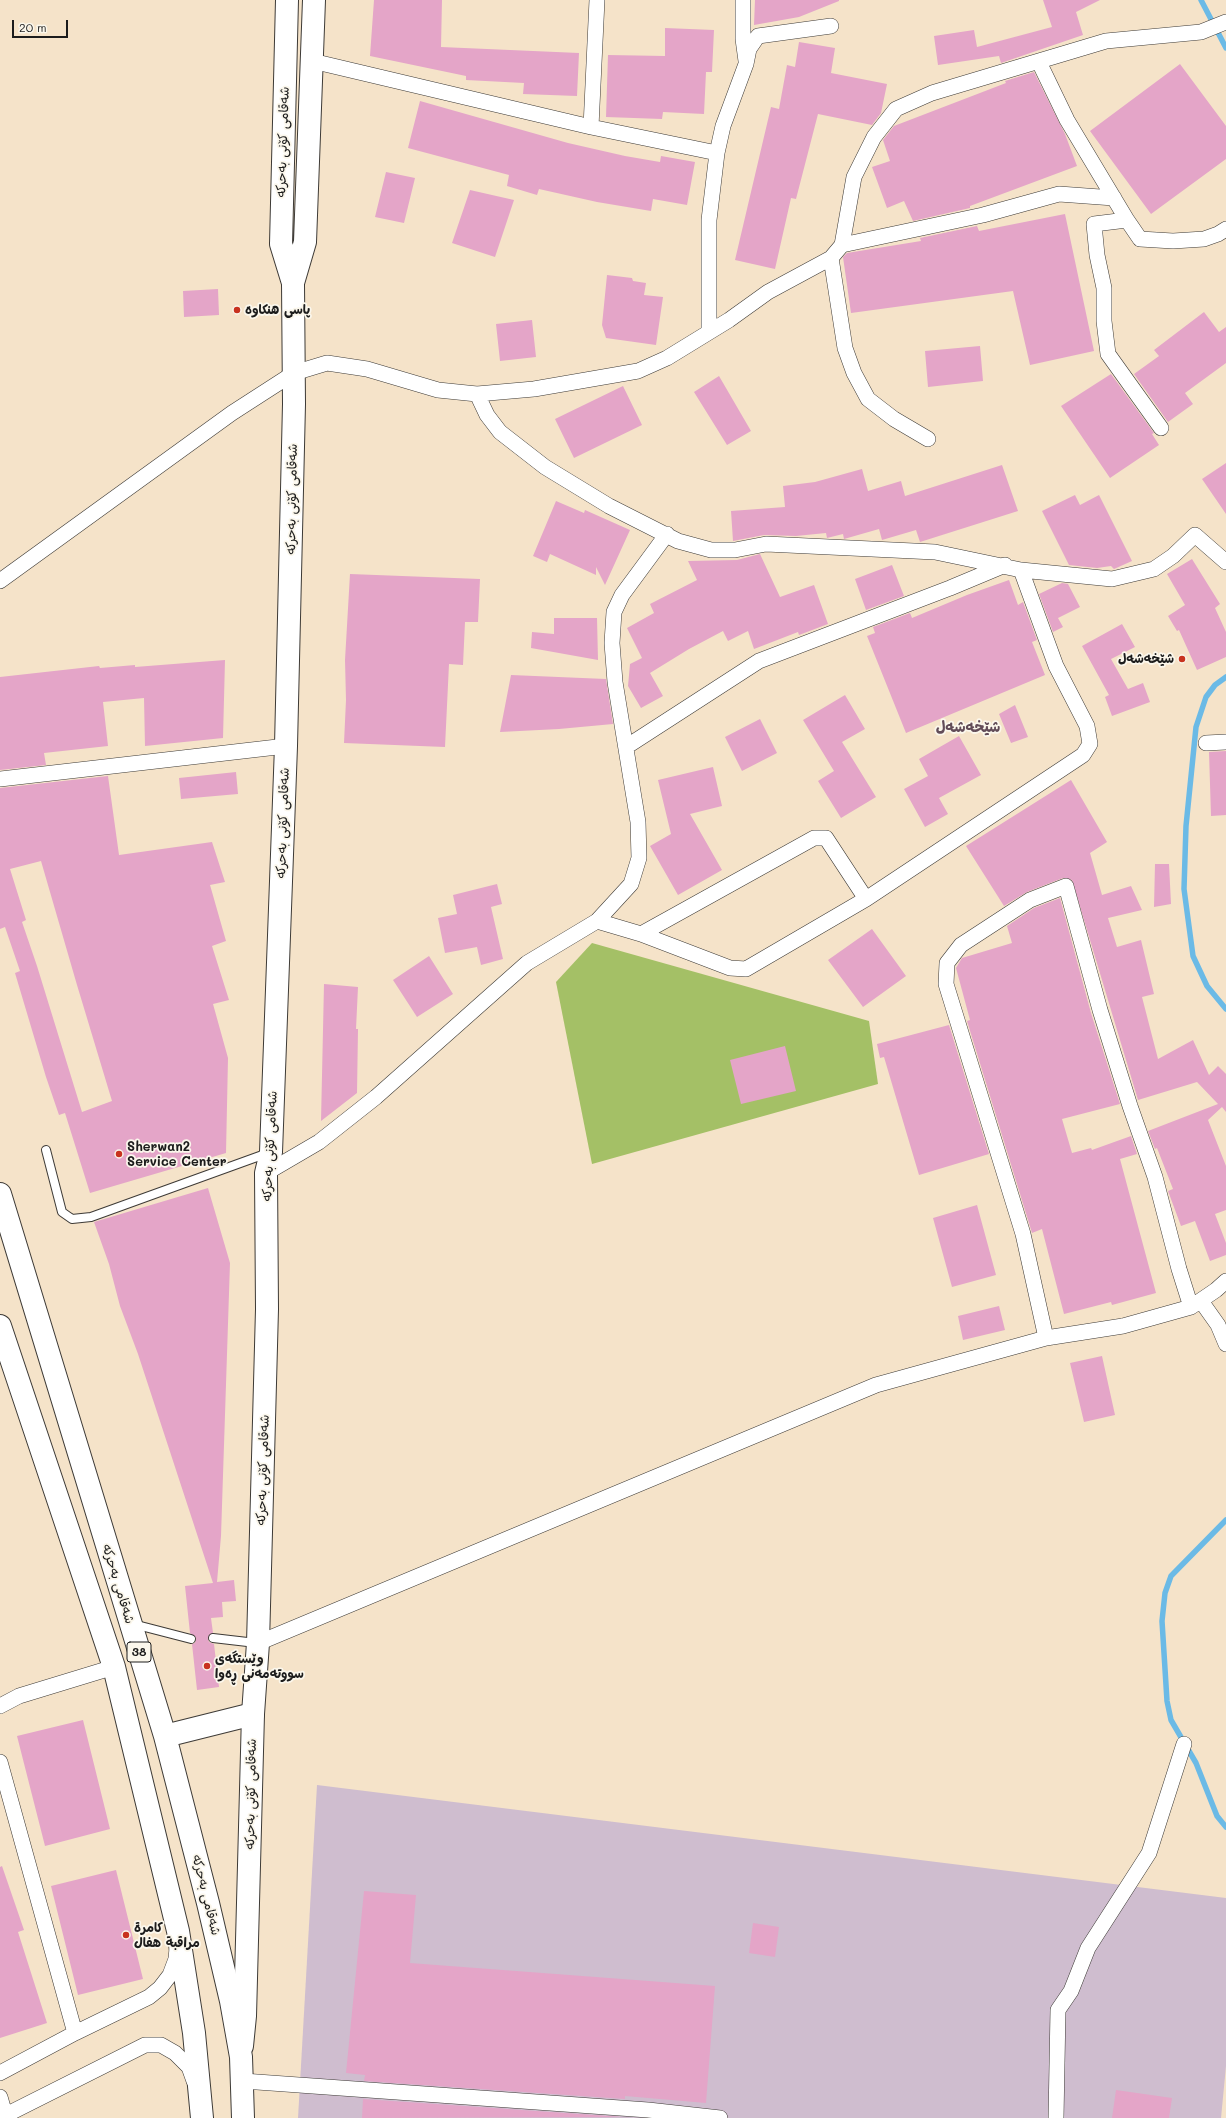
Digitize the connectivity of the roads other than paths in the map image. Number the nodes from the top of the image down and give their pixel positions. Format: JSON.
{"nodes":[{"id":1,"x":287,"y":0,"type":"edge"},
{"id":2,"x":314,"y":0,"type":"edge"},
{"id":3,"x":597,"y":0,"type":"edge"},
{"id":4,"x":743,"y":0,"type":"edge"},
{"id":5,"x":1226,"y":22,"type":"edge"},
{"id":6,"x":831,"y":26,"type":"dead end"},
{"id":7,"x":312,"y":61,"type":"junction"},
{"id":8,"x":1039,"y":62,"type":"junction"},
{"id":9,"x":746,"y":64,"type":"junction"},
{"id":10,"x":591,"y":127,"type":"junction"},
{"id":11,"x":717,"y":152,"type":"junction"},
{"id":12,"x":1114,"y":198,"type":"junction"},
{"id":13,"x":1126,"y":220,"type":"junction"},
{"id":14,"x":1226,"y":229,"type":"edge"},
{"id":15,"x":842,"y":245,"type":"junction"},
{"id":16,"x":831,"y":258,"type":"junction"},
{"id":17,"x":293,"y":283,"type":"junction"},
{"id":18,"x":709,"y":332,"type":"junction"},
{"id":19,"x":294,"y":373,"type":"junction"},
{"id":20,"x":477,"y":394,"type":"junction"},
{"id":21,"x":1161,"y":428,"type":"dead end"},
{"id":22,"x":928,"y":439,"type":"dead end"},
{"id":23,"x":667,"y":534,"type":"junction"},
{"id":24,"x":1225,"y":559,"type":"edge"},
{"id":25,"x":1005,"y":565,"type":"junction"},
{"id":26,"x":1021,"y":570,"type":"junction"},
{"id":27,"x":0,"y":581,"type":"edge"},
{"id":28,"x":1226,"y":742,"type":"edge"},
{"id":29,"x":1206,"y":743,"type":"dead end"},
{"id":30,"x":286,"y":746,"type":"junction"},
{"id":31,"x":626,"y":746,"type":"junction"},
{"id":32,"x":0,"y":779,"type":"edge"},
{"id":33,"x":866,"y":899,"type":"junction"},
{"id":34,"x":597,"y":921,"type":"junction"},
{"id":35,"x":641,"y":934,"type":"junction"},
{"id":36,"x":46,"y":1150,"type":"dead end"},
{"id":37,"x":271,"y":1152,"type":"junction"},
{"id":38,"x":266,"y":1173,"type":"junction"},
{"id":39,"x":0,"y":1194,"type":"edge"},
{"id":40,"x":1226,"y":1281,"type":"edge"},
{"id":41,"x":1196,"y":1304,"type":"junction"},
{"id":42,"x":0,"y":1326,"type":"edge"},
{"id":43,"x":1046,"y":1338,"type":"junction"},
{"id":44,"x":1226,"y":1344,"type":"edge"},
{"id":45,"x":130,"y":1624,"type":"junction"},
{"id":46,"x":191,"y":1638,"type":"dead end"},
{"id":47,"x":213,"y":1638,"type":"dead end"},
{"id":48,"x":258,"y":1643,"type":"junction"},
{"id":49,"x":114,"y":1667,"type":"junction"},
{"id":50,"x":0,"y":1706,"type":"edge"},
{"id":51,"x":252,"y":1714,"type":"junction"},
{"id":52,"x":165,"y":1736,"type":"junction"},
{"id":53,"x":1184,"y":1744,"type":"dead end"},
{"id":54,"x":0,"y":1762,"type":"edge"},
{"id":55,"x":178,"y":1931,"type":"junction"},
{"id":56,"x":75,"y":2033,"type":"junction"},
{"id":57,"x":241,"y":2058,"type":"junction"},
{"id":58,"x":0,"y":2073,"type":"edge"},
{"id":59,"x":243,"y":2081,"type":"junction"},
{"id":60,"x":199,"y":2093,"type":"junction"},
{"id":61,"x":0,"y":2097,"type":"edge"},
{"id":62,"x":4,"y":2117,"type":"edge"},
{"id":63,"x":202,"y":2118,"type":"edge"},
{"id":64,"x":243,"y":2118,"type":"edge"},
{"id":65,"x":720,"y":2118,"type":"edge"},
{"id":66,"x":1056,"y":2118,"type":"edge"}],
"edges":[{"from":1,"to":17,"type":"street","name":"شەقامی کۆنی بەحرکە"},
{"from":2,"to":7,"type":"street","name":"شەقامی کۆنی بەحرکە"},
{"from":3,"to":10,"type":"street"},
{"from":4,"to":9,"type":"street"},
{"from":5,"to":8,"type":"street"},
{"from":6,"to":9,"type":"street"},
{"from":7,"to":10,"type":"street"},
{"from":7,"to":17,"type":"street","name":"شەقامی کۆنی بەحرکە"},
{"from":8,"to":12,"type":"street"},
{"from":8,"to":15,"type":"street"},
{"from":9,"to":11,"type":"street"},
{"from":10,"to":11,"type":"street"},
{"from":11,"to":18,"type":"street"},
{"from":12,"to":13,"type":"street"},
{"from":12,"to":15,"type":"street"},
{"from":13,"to":14,"type":"street"},
{"from":13,"to":21,"type":"street"},
{"from":15,"to":16,"type":"street"},
{"from":16,"to":18,"type":"street"},
{"from":16,"to":22,"type":"street"},
{"from":17,"to":19,"type":"street","name":"شەقامی کۆنی بەحرکە"},
{"from":18,"to":20,"type":"street"},
{"from":19,"to":20,"type":"street"},
{"from":19,"to":27,"type":"street"},
{"from":19,"to":30,"type":"street","name":"شەقامی کۆنی بەحرکە"},
{"from":20,"to":23,"type":"street"},
{"from":23,"to":25,"type":"street"},
{"from":23,"to":31,"type":"street"},
{"from":24,"to":26,"type":"street"},
{"from":25,"to":26,"type":"street"},
{"from":25,"to":31,"type":"street"},
{"from":26,"to":33,"type":"street"},
{"from":28,"to":29,"type":"street"},
{"from":30,"to":32,"type":"street"},
{"from":30,"to":37,"type":"street","name":"شەقامی کۆنی بەحرکە"},
{"from":31,"to":34,"type":"street"},
{"from":33,"to":35,"type":"street"},
{"from":33,"to":35,"type":"street"},
{"from":34,"to":35,"type":"street"},
{"from":34,"to":38,"type":"street"},
{"from":36,"to":37,"type":"lane"},
{"from":37,"to":38,"type":"street","name":"شەقامی کۆنی بەحرکە"},
{"from":38,"to":48,"type":"street","name":"شەقامی کۆنی بەحرکە"},
{"from":39,"to":45,"type":"street","name":"شەقامی بەحرکە","number":"38"},
{"from":40,"to":41,"type":"street"},
{"from":41,"to":43,"type":"street"},
{"from":41,"to":43,"type":"street"},
{"from":41,"to":44,"type":"street"},
{"from":42,"to":49,"type":"street","number":"38"},
{"from":43,"to":48,"type":"street"},
{"from":45,"to":46,"type":"lane"},
{"from":45,"to":52,"type":"street","name":"شەقامی بەحرکە","number":"38"},
{"from":47,"to":48,"type":"lane"},
{"from":48,"to":51,"type":"street","name":"شەقامی کۆنی بەحرکە"},
{"from":49,"to":50,"type":"street"},
{"from":49,"to":55,"type":"street","number":"38"},
{"from":51,"to":52,"type":"street"},
{"from":51,"to":57,"type":"street","name":"شەقامی کۆنی بەحرکە"},
{"from":52,"to":57,"type":"street","name":"شەقامی بەحرکە","number":"38"},
{"from":53,"to":66,"type":"street"},
{"from":54,"to":56,"type":"street"},
{"from":55,"to":56,"type":"street"},
{"from":55,"to":60,"type":"street","number":"38"},
{"from":56,"to":58,"type":"street"},
{"from":57,"to":59,"type":"street","name":"شەقامی بەحرکە","number":"38"},
{"from":59,"to":64,"type":"street","name":"شەقامی بەحرکە","number":"38"},
{"from":59,"to":65,"type":"street"},
{"from":60,"to":62,"type":"street"},
{"from":60,"to":63,"type":"street","number":"38"},
{"from":61,"to":62,"type":"street"}]}
